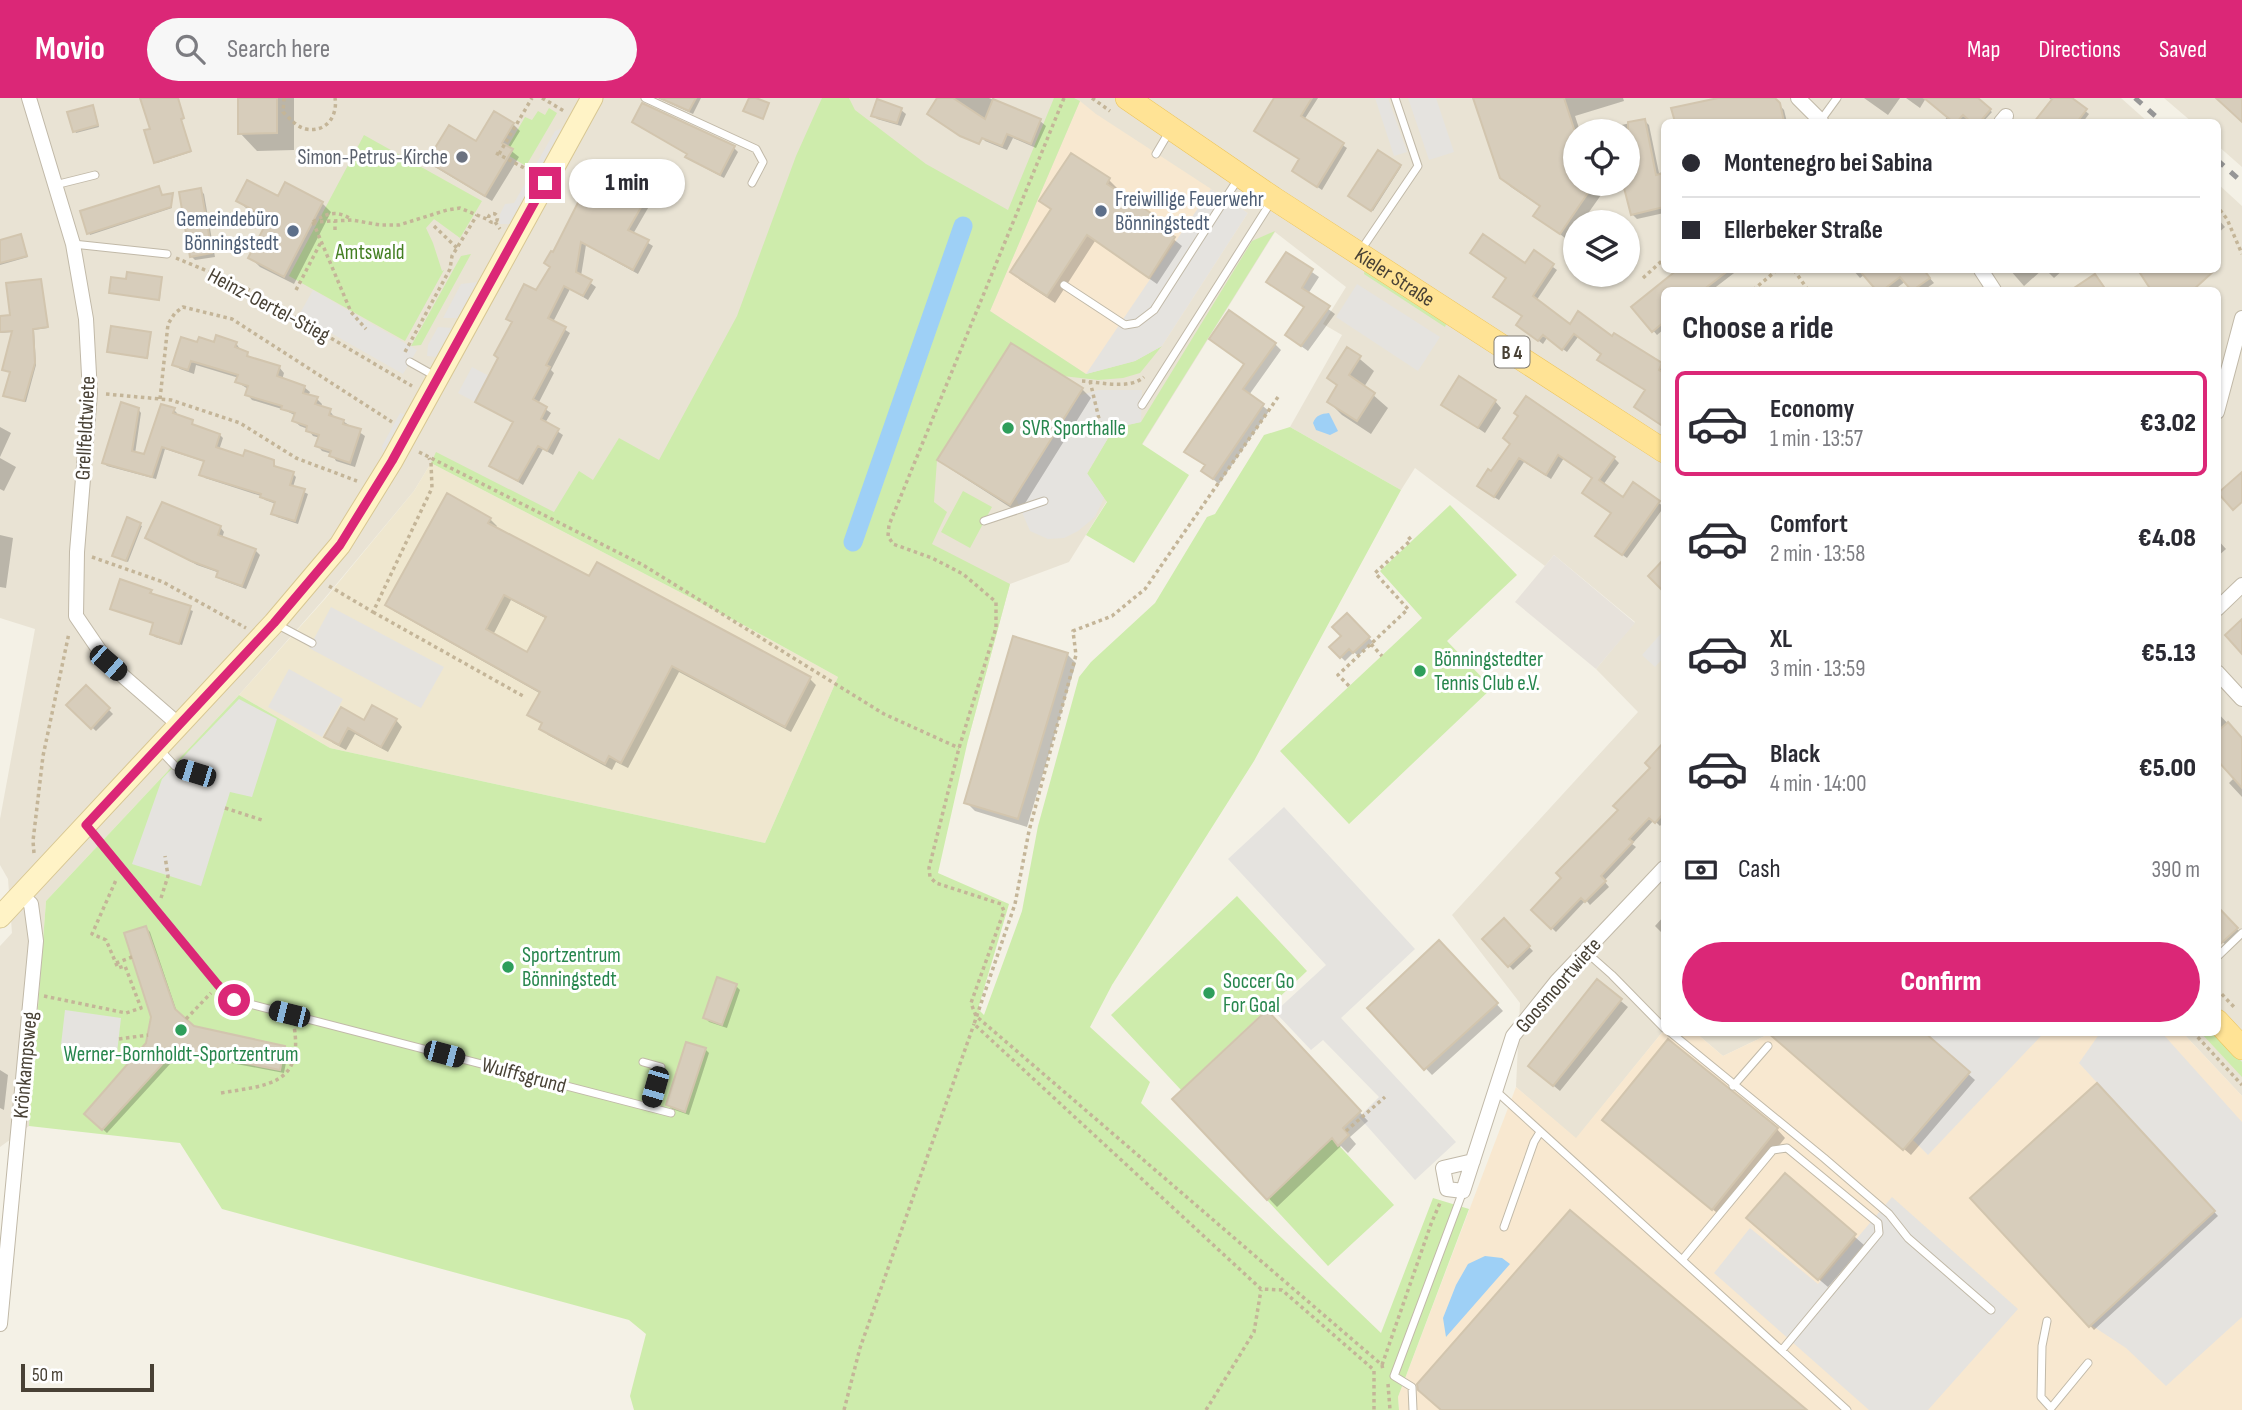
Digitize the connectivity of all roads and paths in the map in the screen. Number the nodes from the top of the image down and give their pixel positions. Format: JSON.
{"nodes":[{"id":1,"x":29,"y":98,"type":"edge"},
{"id":2,"x":284,"y":98,"type":"edge"},
{"id":3,"x":335,"y":98,"type":"edge"},
{"id":4,"x":532,"y":98,"type":"edge"},
{"id":5,"x":542,"y":98,"type":"edge"},
{"id":6,"x":592,"y":98,"type":"edge"},
{"id":7,"x":645,"y":98,"type":"edge"},
{"id":8,"x":1064,"y":98,"type":"edge"},
{"id":9,"x":1127,"y":98,"type":"edge"},
{"id":10,"x":1395,"y":98,"type":"edge"},
{"id":11,"x":1798,"y":98,"type":"edge"},
{"id":12,"x":1837,"y":98,"type":"edge"},
{"id":13,"x":565,"y":112,"type":"dead end"},
{"id":14,"x":1818,"y":119,"type":"edge"},
{"id":15,"x":1823,"y":119,"type":"edge"},
{"id":16,"x":1171,"y":129,"type":"junction"},
{"id":17,"x":1156,"y":154,"type":"dead end"},
{"id":18,"x":530,"y":171,"type":"dead end"},
{"id":19,"x":95,"y":175,"type":"dead end"},
{"id":20,"x":1240,"y":176,"type":"junction"},
{"id":21,"x":752,"y":183,"type":"dead end"},
{"id":22,"x":55,"y":185,"type":"junction"},
{"id":23,"x":1273,"y":198,"type":"junction"},
{"id":24,"x":2221,"y":211,"type":"edge"},
{"id":25,"x":477,"y":215,"type":"junction"},
{"id":26,"x":352,"y":220,"type":"junction"},
{"id":27,"x":489,"y":220,"type":"dead end"},
{"id":28,"x":335,"y":221,"type":"junction"},
{"id":29,"x":313,"y":222,"type":"junction"},
{"id":30,"x":434,"y":226,"type":"dead end"},
{"id":31,"x":335,"y":230,"type":"dead end"},
{"id":32,"x":321,"y":242,"type":"junction"},
{"id":33,"x":73,"y":244,"type":"junction"},
{"id":34,"x":457,"y":248,"type":"junction"},
{"id":35,"x":1359,"y":253,"type":"junction"},
{"id":36,"x":167,"y":254,"type":"joint"},
{"id":37,"x":2242,"y":254,"type":"edge"},
{"id":38,"x":1661,"y":262,"type":"edge"},
{"id":39,"x":1773,"y":273,"type":"edge"},
{"id":40,"x":1643,"y":278,"type":"dead end"},
{"id":41,"x":1064,"y":285,"type":"dead end"},
{"id":42,"x":1757,"y":287,"type":"edge"},
{"id":43,"x":296,"y":290,"type":"dead end"},
{"id":44,"x":2242,"y":318,"type":"edge"},
{"id":45,"x":366,"y":329,"type":"dead end"},
{"id":46,"x":408,"y":359,"type":"joint"},
{"id":47,"x":438,"y":378,"type":"junction"},
{"id":48,"x":1082,"y":381,"type":"dead end"},
{"id":49,"x":1090,"y":381,"type":"junction"},
{"id":50,"x":1139,"y":382,"type":"dead end"},
{"id":51,"x":414,"y":387,"type":"dead end"},
{"id":52,"x":90,"y":393,"type":"junction"},
{"id":53,"x":1278,"y":397,"type":"dead end"},
{"id":54,"x":2221,"y":397,"type":"edge"},
{"id":55,"x":160,"y":399,"type":"junction"},
{"id":56,"x":1142,"y":405,"type":"dead end"},
{"id":57,"x":392,"y":422,"type":"dead end"},
{"id":58,"x":1100,"y":423,"type":"dead end"},
{"id":59,"x":1661,"y":449,"type":"edge"},
{"id":60,"x":419,"y":452,"type":"dead end"},
{"id":61,"x":428,"y":456,"type":"junction"},
{"id":62,"x":364,"y":484,"type":"dead end"},
{"id":63,"x":1044,"y":501,"type":"dead end"},
{"id":64,"x":985,"y":521,"type":"dead end"},
{"id":65,"x":1407,"y":535,"type":"dead end"},
{"id":66,"x":77,"y":552,"type":"junction"},
{"id":67,"x":2242,"y":585,"type":"edge"},
{"id":68,"x":329,"y":586,"type":"dead end"},
{"id":69,"x":2221,"y":605,"type":"edge"},
{"id":70,"x":373,"y":612,"type":"junction"},
{"id":71,"x":274,"y":623,"type":"junction"},
{"id":72,"x":71,"y":626,"type":"dead end"},
{"id":73,"x":248,"y":629,"type":"dead end"},
{"id":74,"x":312,"y":643,"type":"dead end"},
{"id":75,"x":1371,"y":644,"type":"junction"},
{"id":76,"x":1382,"y":656,"type":"dead end"},
{"id":77,"x":2221,"y":676,"type":"edge"},
{"id":78,"x":1349,"y":686,"type":"dead end"},
{"id":79,"x":523,"y":696,"type":"dead end"},
{"id":80,"x":2242,"y":699,"type":"edge"},
{"id":81,"x":168,"y":735,"type":"junction"},
{"id":82,"x":959,"y":748,"type":"junction"},
{"id":83,"x":195,"y":773,"type":"dead end"},
{"id":84,"x":225,"y":808,"type":"dead end"},
{"id":85,"x":262,"y":820,"type":"dead end"},
{"id":86,"x":86,"y":825,"type":"junction"},
{"id":87,"x":165,"y":856,"type":"dead end"},
{"id":88,"x":35,"y":862,"type":"dead end"},
{"id":89,"x":121,"y":867,"type":"junction"},
{"id":90,"x":1661,"y":871,"type":"edge"},
{"id":91,"x":21,"y":895,"type":"junction"},
{"id":92,"x":156,"y":910,"type":"junction"},
{"id":93,"x":0,"y":917,"type":"edge"},
{"id":94,"x":2242,"y":933,"type":"edge"},
{"id":95,"x":1585,"y":951,"type":"junction"},
{"id":96,"x":2221,"y":953,"type":"edge"},
{"id":97,"x":132,"y":957,"type":"dead end"},
{"id":98,"x":116,"y":963,"type":"junction"},
{"id":99,"x":218,"y":985,"type":"junction"},
{"id":100,"x":32,"y":993,"type":"junction"},
{"id":101,"x":289,"y":1014,"type":"junction"},
{"id":102,"x":2225,"y":1014,"type":"edge"},
{"id":103,"x":976,"y":1016,"type":"junction"},
{"id":104,"x":186,"y":1019,"type":"dead end"},
{"id":105,"x":975,"y":1024,"type":"junction"},
{"id":106,"x":1661,"y":1025,"type":"edge"},
{"id":107,"x":148,"y":1035,"type":"dead end"},
{"id":108,"x":1675,"y":1036,"type":"edge"},
{"id":109,"x":2197,"y":1036,"type":"edge"},
{"id":110,"x":119,"y":1039,"type":"dead end"},
{"id":111,"x":1768,"y":1046,"type":"dead end"},
{"id":112,"x":2242,"y":1048,"type":"edge"},
{"id":113,"x":643,"y":1062,"type":"dead end"},
{"id":114,"x":2242,"y":1085,"type":"edge"},
{"id":115,"x":1733,"y":1086,"type":"junction"},
{"id":116,"x":1495,"y":1091,"type":"junction"},
{"id":117,"x":220,"y":1093,"type":"dead end"},
{"id":118,"x":1385,"y":1097,"type":"dead end"},
{"id":119,"x":649,"y":1107,"type":"junction"},
{"id":120,"x":671,"y":1113,"type":"dead end"},
{"id":121,"x":1346,"y":1131,"type":"dead end"},
{"id":122,"x":1540,"y":1132,"type":"junction"},
{"id":123,"x":1473,"y":1161,"type":"junction"},
{"id":124,"x":1447,"y":1189,"type":"junction"},
{"id":125,"x":1463,"y":1191,"type":"junction"},
{"id":126,"x":1504,"y":1227,"type":"dead end"},
{"id":127,"x":1682,"y":1260,"type":"junction"},
{"id":128,"x":1262,"y":1289,"type":"junction"},
{"id":129,"x":1991,"y":1310,"type":"dead end"},
{"id":130,"x":2048,"y":1321,"type":"dead end"},
{"id":131,"x":0,"y":1324,"type":"edge"},
{"id":132,"x":1782,"y":1350,"type":"junction"},
{"id":133,"x":2088,"y":1363,"type":"dead end"},
{"id":134,"x":1382,"y":1365,"type":"junction"},
{"id":135,"x":844,"y":1410,"type":"edge"},
{"id":136,"x":1206,"y":1410,"type":"edge"},
{"id":137,"x":1374,"y":1410,"type":"edge"},
{"id":138,"x":1390,"y":1410,"type":"edge"},
{"id":139,"x":1413,"y":1410,"type":"edge"},
{"id":140,"x":1847,"y":1410,"type":"edge"}],
"edges":[{"from":1,"to":22,"type":"street","name":"Grellfeldtwiete"},
{"from":2,"to":3,"type":"path"},
{"from":4,"to":18,"type":"path"},
{"from":5,"to":13,"type":"path"},
{"from":6,"to":47,"type":"main road"},
{"from":7,"to":21,"type":"lane"},
{"from":8,"to":82,"type":"path"},
{"from":9,"to":16,"type":"main road","name":"Kieler Straße","number":"B 4"},
{"from":10,"to":35,"type":"lane"},
{"from":11,"to":14,"type":"street"},
{"from":12,"to":15,"type":"lane"},
{"from":16,"to":17,"type":"lane"},
{"from":16,"to":20,"type":"main road","name":"Kieler Straße","number":"B 4"},
{"from":19,"to":22,"type":"lane"},
{"from":20,"to":23,"type":"main road","name":"Kieler Straße","number":"B 4"},
{"from":20,"to":41,"type":"lane"},
{"from":22,"to":33,"type":"street","name":"Grellfeldtwiete"},
{"from":23,"to":35,"type":"main road","name":"Kieler Straße","number":"B 4"},
{"from":23,"to":56,"type":"lane"},
{"from":24,"to":37,"type":"path"},
{"from":25,"to":26,"type":"path"},
{"from":25,"to":27,"type":"path"},
{"from":25,"to":34,"type":"path"},
{"from":26,"to":28,"type":"path"},
{"from":26,"to":29,"type":"path"},
{"from":28,"to":29,"type":"path"},
{"from":28,"to":31,"type":"path"},
{"from":29,"to":32,"type":"path"},
{"from":30,"to":34,"type":"path"},
{"from":32,"to":43,"type":"path"},
{"from":32,"to":45,"type":"path"},
{"from":33,"to":36,"type":"lane"},
{"from":33,"to":52,"type":"street","name":"Grellfeldtwiete"},
{"from":34,"to":46,"type":"path"},
{"from":35,"to":59,"type":"main road","name":"Kieler Straße","number":"B 4"},
{"from":36,"to":51,"type":"path","name":"Heinz-Oertel-Stieg"},
{"from":38,"to":40,"type":"path"},
{"from":39,"to":42,"type":"path"},
{"from":44,"to":54,"type":"street"},
{"from":46,"to":47,"type":"lane"},
{"from":47,"to":71,"type":"main road"},
{"from":48,"to":49,"type":"path"},
{"from":49,"to":50,"type":"path"},
{"from":49,"to":58,"type":"path"},
{"from":52,"to":55,"type":"path"},
{"from":52,"to":66,"type":"street","name":"Grellfeldtwiete"},
{"from":53,"to":103,"type":"path"},
{"from":55,"to":57,"type":"path"},
{"from":55,"to":62,"type":"path"},
{"from":60,"to":61,"type":"path"},
{"from":61,"to":70,"type":"path"},
{"from":61,"to":82,"type":"path"},
{"from":63,"to":64,"type":"lane"},
{"from":65,"to":75,"type":"path"},
{"from":66,"to":73,"type":"path"},
{"from":66,"to":81,"type":"street","name":"Grellfeldtwiete"},
{"from":67,"to":69,"type":"street"},
{"from":68,"to":70,"type":"path"},
{"from":70,"to":79,"type":"path"},
{"from":71,"to":74,"type":"lane"},
{"from":71,"to":81,"type":"main road"},
{"from":72,"to":88,"type":"path"},
{"from":75,"to":76,"type":"path"},
{"from":75,"to":78,"type":"path"},
{"from":77,"to":80,"type":"street"},
{"from":81,"to":83,"type":"lane"},
{"from":81,"to":86,"type":"main road"},
{"from":82,"to":103,"type":"path"},
{"from":84,"to":85,"type":"path"},
{"from":86,"to":89,"type":"lane","name":"Wulffsgrund"},
{"from":86,"to":91,"type":"main road"},
{"from":87,"to":92,"type":"path"},
{"from":89,"to":92,"type":"lane","name":"Wulffsgrund"},
{"from":89,"to":98,"type":"path"},
{"from":90,"to":95,"type":"street","name":"Goosmoortwiete"},
{"from":91,"to":93,"type":"main road"},
{"from":91,"to":100,"type":"street","name":"Krönkampsweg"},
{"from":92,"to":99,"type":"lane","name":"Wulffsgrund"},
{"from":94,"to":96,"type":"lane"},
{"from":95,"to":106,"type":"lane"},
{"from":95,"to":116,"type":"street","name":"Goosmoortwiete"},
{"from":97,"to":98,"type":"path"},
{"from":98,"to":100,"type":"path"},
{"from":99,"to":101,"type":"lane","name":"Wulffsgrund"},
{"from":99,"to":104,"type":"path"},
{"from":100,"to":131,"type":"street","name":"Krönkampsweg"},
{"from":101,"to":117,"type":"path"},
{"from":101,"to":119,"type":"lane","name":"Wulffsgrund"},
{"from":102,"to":112,"type":"main road"},
{"from":103,"to":105,"type":"path"},
{"from":103,"to":134,"type":"path"},
{"from":105,"to":128,"type":"path"},
{"from":105,"to":135,"type":"path"},
{"from":107,"to":110,"type":"path"},
{"from":108,"to":115,"type":"lane"},
{"from":109,"to":114,"type":"path"},
{"from":111,"to":115,"type":"lane"},
{"from":113,"to":119,"type":"lane"},
{"from":115,"to":129,"type":"lane"},
{"from":116,"to":122,"type":"lane"},
{"from":116,"to":123,"type":"street","name":"Goosmoortwiete"},
{"from":118,"to":121,"type":"path"},
{"from":119,"to":120,"type":"lane","name":"Wulffsgrund"},
{"from":122,"to":126,"type":"lane"},
{"from":122,"to":127,"type":"lane"},
{"from":123,"to":124,"type":"street"},
{"from":123,"to":125,"type":"street","name":"Goosmoortwiete"},
{"from":124,"to":125,"type":"street"},
{"from":124,"to":134,"type":"path"},
{"from":125,"to":139,"type":"lane"},
{"from":127,"to":132,"type":"lane"},
{"from":127,"to":132,"type":"lane"},
{"from":128,"to":136,"type":"path"},
{"from":128,"to":137,"type":"path"},
{"from":130,"to":133,"type":"lane"},
{"from":132,"to":140,"type":"lane"},
{"from":134,"to":138,"type":"path"}]}
